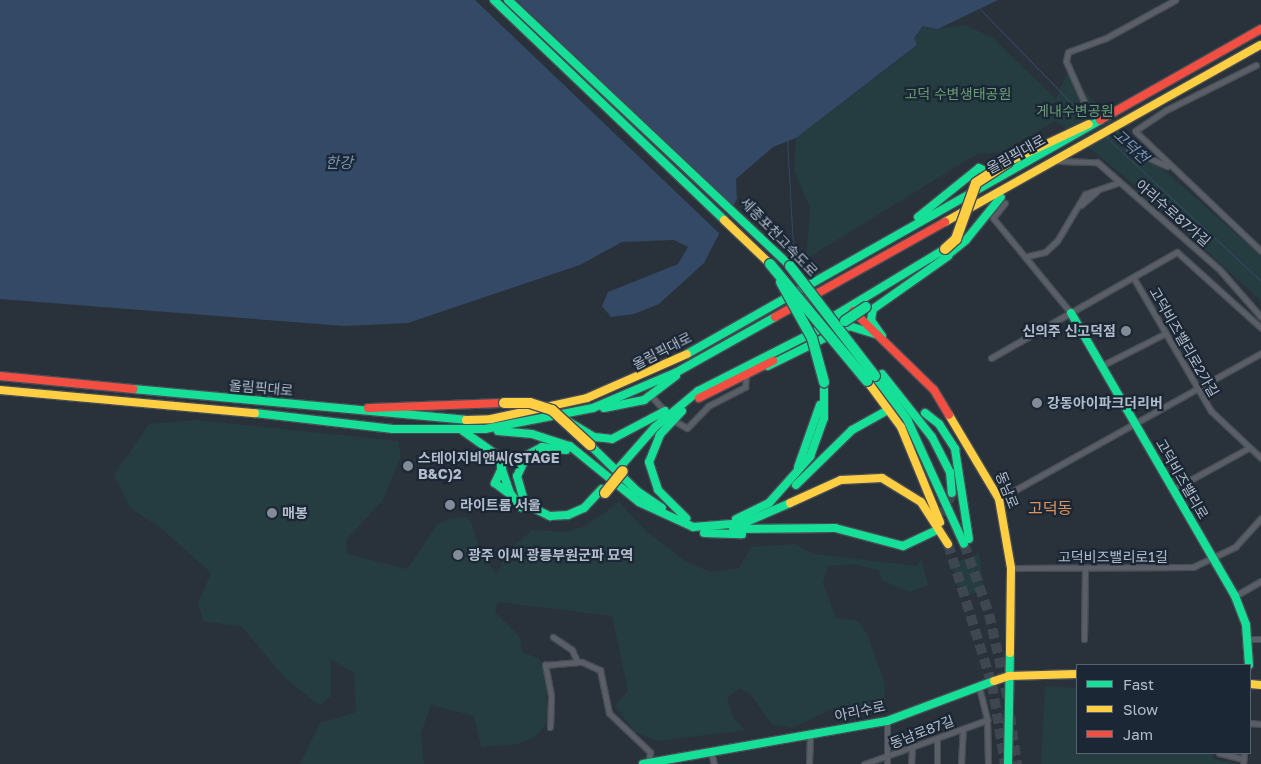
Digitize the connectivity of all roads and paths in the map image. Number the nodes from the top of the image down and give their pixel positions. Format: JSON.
{"nodes":[{"id":1,"x":494,"y":0,"type":"edge"},
{"id":2,"x":508,"y":0,"type":"edge"},
{"id":3,"x":1176,"y":0,"type":"edge"},
{"id":4,"x":1261,"y":22,"type":"edge"},
{"id":5,"x":1261,"y":29,"type":"edge"},
{"id":6,"x":1261,"y":45,"type":"edge"},
{"id":7,"x":1230,"y":46,"type":"junction"},
{"id":8,"x":1256,"y":65,"type":"dead end"},
{"id":9,"x":1089,"y":113,"type":"dead end"},
{"id":10,"x":1079,"y":136,"type":"junction"},
{"id":11,"x":1128,"y":149,"type":"dead end"},
{"id":12,"x":1054,"y":161,"type":"junction"},
{"id":13,"x":1171,"y":168,"type":"junction"},
{"id":14,"x":987,"y":172,"type":"dead end"},
{"id":15,"x":1119,"y":182,"type":"junction"},
{"id":16,"x":1016,"y":183,"type":"junction"},
{"id":17,"x":1097,"y":191,"type":"junction"},
{"id":18,"x":1005,"y":203,"type":"dead end"},
{"id":19,"x":1081,"y":205,"type":"junction"},
{"id":20,"x":893,"y":237,"type":"junction"},
{"id":21,"x":1261,"y":251,"type":"edge"},
{"id":22,"x":947,"y":252,"type":"junction"},
{"id":23,"x":1028,"y":256,"type":"junction"},
{"id":24,"x":770,"y":264,"type":"junction"},
{"id":25,"x":1133,"y":276,"type":"junction"},
{"id":26,"x":848,"y":307,"type":"junction"},
{"id":27,"x":1071,"y":313,"type":"junction"},
{"id":28,"x":1261,"y":317,"type":"edge"},
{"id":29,"x":1261,"y":328,"type":"edge"},
{"id":30,"x":1164,"y":334,"type":"junction"},
{"id":31,"x":882,"y":336,"type":"junction"},
{"id":32,"x":1261,"y":353,"type":"edge"},
{"id":33,"x":991,"y":358,"type":"dead end"},
{"id":34,"x":1101,"y":366,"type":"junction"},
{"id":35,"x":684,"y":368,"type":"junction"},
{"id":36,"x":751,"y":370,"type":"junction"},
{"id":37,"x":0,"y":376,"type":"edge"},
{"id":38,"x":874,"y":377,"type":"junction"},
{"id":39,"x":0,"y":390,"type":"edge"},
{"id":40,"x":1196,"y":390,"type":"junction"},
{"id":41,"x":698,"y":391,"type":"junction"},
{"id":42,"x":651,"y":396,"type":"junction"},
{"id":43,"x":330,"y":408,"type":"junction"},
{"id":44,"x":593,"y":408,"type":"junction"},
{"id":45,"x":682,"y":411,"type":"junction"},
{"id":46,"x":885,"y":412,"type":"dead end"},
{"id":47,"x":925,"y":413,"type":"dead end"},
{"id":48,"x":1134,"y":424,"type":"junction"},
{"id":49,"x":485,"y":429,"type":"junction"},
{"id":50,"x":462,"y":431,"type":"junction"},
{"id":51,"x":592,"y":441,"type":"junction"},
{"id":52,"x":1247,"y":449,"type":"junction"},
{"id":53,"x":1261,"y":458,"type":"edge"},
{"id":54,"x":588,"y":459,"type":"junction"},
{"id":55,"x":621,"y":469,"type":"junction"},
{"id":56,"x":1172,"y":490,"type":"junction"},
{"id":57,"x":604,"y":491,"type":"junction"},
{"id":58,"x":952,"y":493,"type":"tunnel mouth"},
{"id":59,"x":1000,"y":499,"type":"junction"},
{"id":60,"x":769,"y":503,"type":"junction"},
{"id":61,"x":1261,"y":518,"type":"edge"},
{"id":62,"x":685,"y":522,"type":"junction"},
{"id":63,"x":710,"y":528,"type":"junction"},
{"id":64,"x":822,"y":528,"type":"junction"},
{"id":65,"x":935,"y":531,"type":"tunnel mouth"},
{"id":66,"x":1213,"y":560,"type":"junction"},
{"id":67,"x":1011,"y":568,"type":"junction"},
{"id":68,"x":1085,"y":568,"type":"junction"},
{"id":69,"x":1261,"y":581,"type":"edge"},
{"id":70,"x":1235,"y":596,"type":"junction"},
{"id":71,"x":553,"y":637,"type":"dead end"},
{"id":72,"x":1084,"y":639,"type":"dead end"},
{"id":73,"x":1249,"y":639,"type":"junction"},
{"id":74,"x":1261,"y":639,"type":"edge"},
{"id":75,"x":577,"y":661,"type":"junction"},
{"id":76,"x":1250,"y":664,"type":"edge"},
{"id":77,"x":1076,"y":674,"type":"edge"},
{"id":78,"x":1009,"y":676,"type":"junction"},
{"id":79,"x":980,"y":687,"type":"junction"},
{"id":80,"x":987,"y":720,"type":"junction"},
{"id":81,"x":887,"y":721,"type":"junction"},
{"id":82,"x":550,"y":727,"type":"dead end"},
{"id":83,"x":963,"y":729,"type":"junction"},
{"id":84,"x":810,"y":735,"type":"junction"},
{"id":85,"x":937,"y":739,"type":"junction"},
{"id":86,"x":912,"y":748,"type":"junction"},
{"id":87,"x":711,"y":753,"type":"junction"},
{"id":88,"x":1222,"y":754,"type":"edge"},
{"id":89,"x":888,"y":761,"type":"edge"},
{"id":90,"x":1243,"y":762,"type":"edge"},
{"id":91,"x":646,"y":764,"type":"edge"},
{"id":92,"x":714,"y":764,"type":"edge"},
{"id":93,"x":809,"y":764,"type":"edge"},
{"id":94,"x":864,"y":764,"type":"edge"},
{"id":95,"x":911,"y":764,"type":"edge"},
{"id":96,"x":937,"y":764,"type":"edge"},
{"id":97,"x":962,"y":764,"type":"edge"},
{"id":98,"x":988,"y":764,"type":"edge"},
{"id":99,"x":1008,"y":764,"type":"edge"}],
"edges":[{"from":1,"to":24,"type":"main road","name":"세종포천고속도로"},
{"from":2,"to":38,"type":"main road","name":"세종포천고속도로","bridge":true},
{"from":3,"to":9,"type":"street"},
{"from":4,"to":7,"type":"main road"},
{"from":5,"to":7,"type":"main road","name":"올림픽대로"},
{"from":6,"to":10,"type":"main road","name":"올림픽대로"},
{"from":7,"to":10,"type":"main road","name":"올림픽대로"},
{"from":8,"to":13,"type":"street"},
{"from":10,"to":12,"type":"main road","name":"올림픽대로"},
{"from":10,"to":20,"type":"main road","name":"올림픽대로"},
{"from":10,"to":22,"type":"main road","bridge":true},
{"from":11,"to":13,"type":"street"},
{"from":12,"to":15,"type":"street","name":"아리수로87가길"},
{"from":12,"to":16,"type":"main road","name":"올림픽대로"},
{"from":13,"to":21,"type":"street"},
{"from":14,"to":20,"type":"main road"},
{"from":15,"to":17,"type":"street"},
{"from":15,"to":28,"type":"street","name":"아리수로87가길"},
{"from":16,"to":22,"type":"main road"},
{"from":16,"to":35,"type":"main road","name":"올림픽대로"},
{"from":17,"to":19,"type":"street"},
{"from":17,"to":19,"type":"street"},
{"from":18,"to":23,"type":"street"},
{"from":19,"to":23,"type":"street"},
{"from":20,"to":43,"type":"main road","name":"올림픽대로"},
{"from":22,"to":26,"type":"main road"},
{"from":22,"to":31,"type":"main road"},
{"from":22,"to":36,"type":"main road"},
{"from":23,"to":27,"type":"street"},
{"from":24,"to":38,"type":"main road","name":"세종포천고속도로","bridge":true},
{"from":24,"to":60,"type":"main road","bridge":true},
{"from":25,"to":27,"type":"street"},
{"from":25,"to":29,"type":"street"},
{"from":25,"to":30,"type":"street","name":"고덕비즈밸리로2가길"},
{"from":26,"to":31,"type":"main road","name":"동남로"},
{"from":26,"to":36,"type":"main road"},
{"from":27,"to":33,"type":"street"},
{"from":27,"to":34,"type":"main road","name":"고덕비즈밸리로"},
{"from":30,"to":34,"type":"street"},
{"from":30,"to":40,"type":"street","name":"고덕비즈밸리로2가길"},
{"from":31,"to":36,"type":"main road"},
{"from":31,"to":59,"type":"main road","name":"동남로"},
{"from":32,"to":40,"type":"street"},
{"from":34,"to":48,"type":"main road","name":"고덕비즈밸리로"},
{"from":35,"to":42,"type":"main road"},
{"from":35,"to":44,"type":"main road","name":"올림픽대로"},
{"from":36,"to":41,"type":"main road"},
{"from":36,"to":42,"type":"street"},
{"from":36,"to":45,"type":"main road"},
{"from":37,"to":43,"type":"main road","name":"올림픽대로"},
{"from":38,"to":47,"type":"main road","name":"세종포천고속도로"},
{"from":38,"to":58,"type":"main road"},
{"from":38,"to":63,"type":"main road","name":"세종포천고속도로"},
{"from":39,"to":50,"type":"main road","name":"올림픽대로"},
{"from":40,"to":48,"type":"street"},
{"from":40,"to":52,"type":"street","name":"고덕비즈밸리로2가길"},
{"from":41,"to":51,"type":"main road"},
{"from":41,"to":55,"type":"main road"},
{"from":42,"to":44,"type":"main road"},
{"from":43,"to":51,"type":"main road","bridge":true},
{"from":44,"to":49,"type":"main road","name":"올림픽대로"},
{"from":45,"to":55,"type":"main road"},
{"from":45,"to":62,"type":"main road"},
{"from":46,"to":60,"type":"main road"},
{"from":48,"to":56,"type":"main road","name":"고덕비즈밸리로"},
{"from":48,"to":59,"type":"street"},
{"from":49,"to":50,"type":"main road","name":"올림픽대로"},
{"from":49,"to":54,"type":"main road"},
{"from":50,"to":57,"type":"main road"},
{"from":51,"to":62,"type":"main road"},
{"from":52,"to":53,"type":"street","name":"고덕비즈밸리로2가길"},
{"from":52,"to":56,"type":"street"},
{"from":54,"to":57,"type":"main road"},
{"from":54,"to":62,"type":"main road"},
{"from":55,"to":57,"type":"main road","bridge":true},
{"from":56,"to":66,"type":"main road","name":"고덕비즈밸리로"},
{"from":59,"to":67,"type":"main road","name":"동남로"},
{"from":60,"to":62,"type":"main road"},
{"from":61,"to":66,"type":"street","name":"고덕비즈밸리로1길"},
{"from":62,"to":63,"type":"main road"},
{"from":62,"to":64,"type":"main road"},
{"from":63,"to":64,"type":"main road"},
{"from":64,"to":65,"type":"main road"},
{"from":66,"to":68,"type":"street","name":"고덕비즈밸리로1길"},
{"from":66,"to":70,"type":"main road","name":"고덕비즈밸리로"},
{"from":67,"to":68,"type":"street","name":"고덕비즈밸리로1길"},
{"from":67,"to":78,"type":"main road","name":"동남로"},
{"from":68,"to":72,"type":"street"},
{"from":69,"to":70,"type":"street"},
{"from":70,"to":73,"type":"main road","name":"고덕비즈밸리로"},
{"from":71,"to":75,"type":"street"},
{"from":73,"to":74,"type":"street"},
{"from":73,"to":76,"type":"main road","name":"고덕비즈밸리로"},
{"from":75,"to":82,"type":"street"},
{"from":75,"to":91,"type":"street"},
{"from":77,"to":78,"type":"main road","name":"아리수로"},
{"from":78,"to":79,"type":"main road","name":"아리수로"},
{"from":78,"to":99,"type":"main road","name":"동남로"},
{"from":79,"to":80,"type":"street"},
{"from":79,"to":81,"type":"main road","name":"아리수로"},
{"from":80,"to":83,"type":"street","name":"동남로87길"},
{"from":80,"to":98,"type":"street"},
{"from":81,"to":84,"type":"main road","name":"아리수로"},
{"from":81,"to":89,"type":"street"},
{"from":83,"to":85,"type":"street","name":"동남로87길"},
{"from":83,"to":97,"type":"street"},
{"from":84,"to":87,"type":"main road","name":"아리수로"},
{"from":84,"to":93,"type":"street"},
{"from":85,"to":86,"type":"street","name":"동남로87길"},
{"from":85,"to":96,"type":"street"},
{"from":86,"to":89,"type":"street","name":"동남로87길"},
{"from":86,"to":95,"type":"street"},
{"from":87,"to":91,"type":"main road","name":"아리수로"},
{"from":87,"to":92,"type":"street"},
{"from":88,"to":90,"type":"street"},
{"from":89,"to":94,"type":"street","name":"동남로87길"}]}
